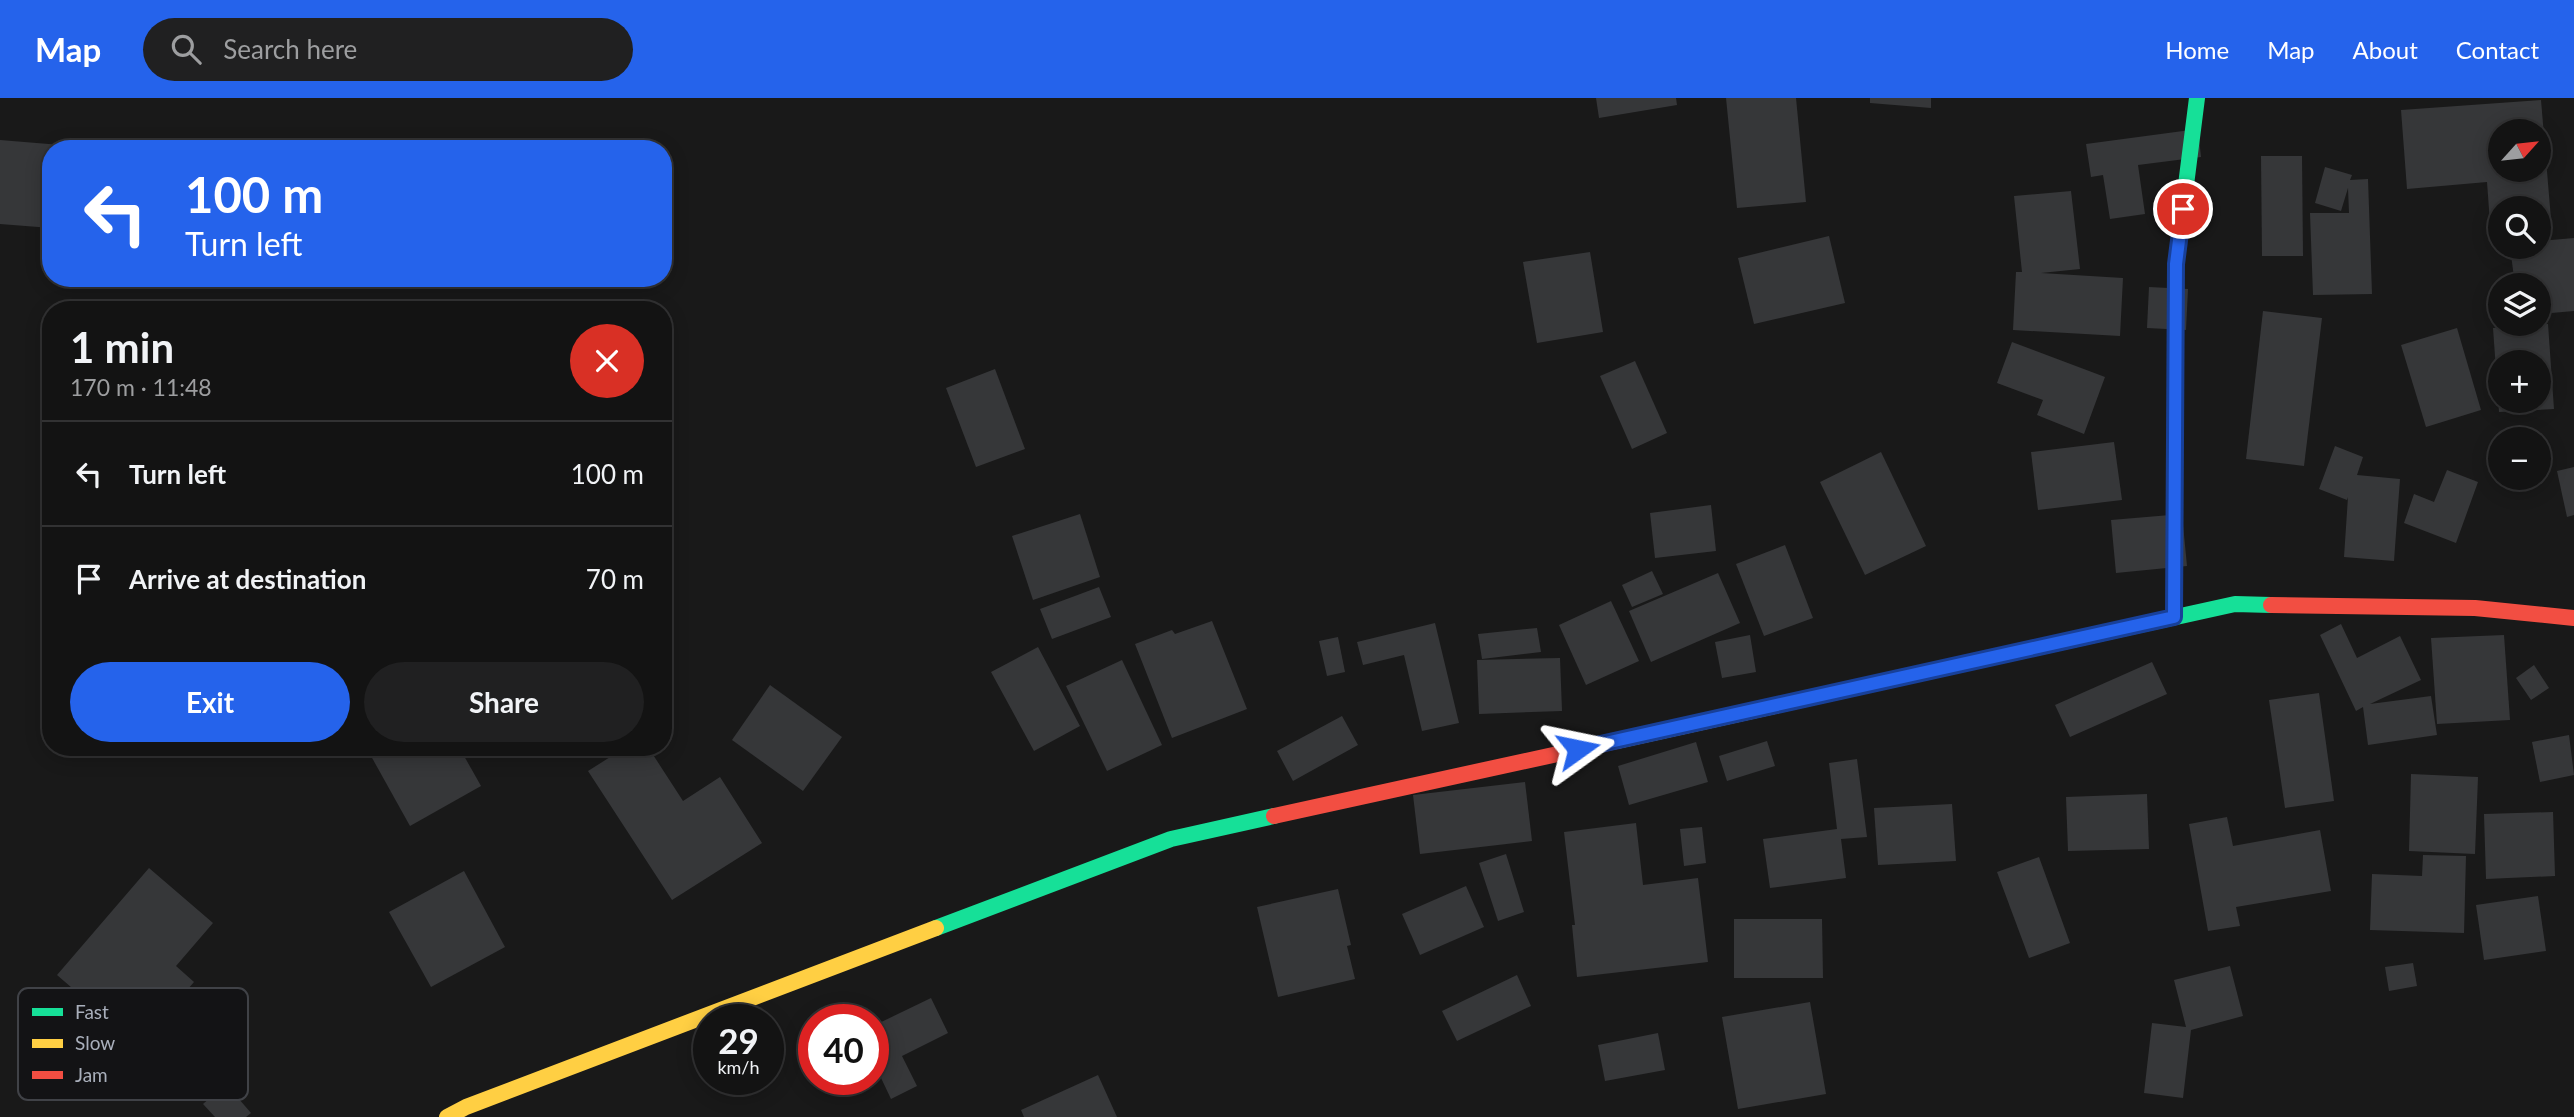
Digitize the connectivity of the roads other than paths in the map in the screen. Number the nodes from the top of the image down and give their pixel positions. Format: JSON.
{"nodes":[{"id":1,"x":2197,"y":98,"type":"edge"},
{"id":2,"x":2174,"y":617,"type":"junction"},
{"id":3,"x":2574,"y":618,"type":"edge"},
{"id":4,"x":447,"y":1117,"type":"edge"}],
"edges":[{"from":1,"to":2,"type":"street"},
{"from":2,"to":3,"type":"street"},
{"from":2,"to":4,"type":"street"}]}
